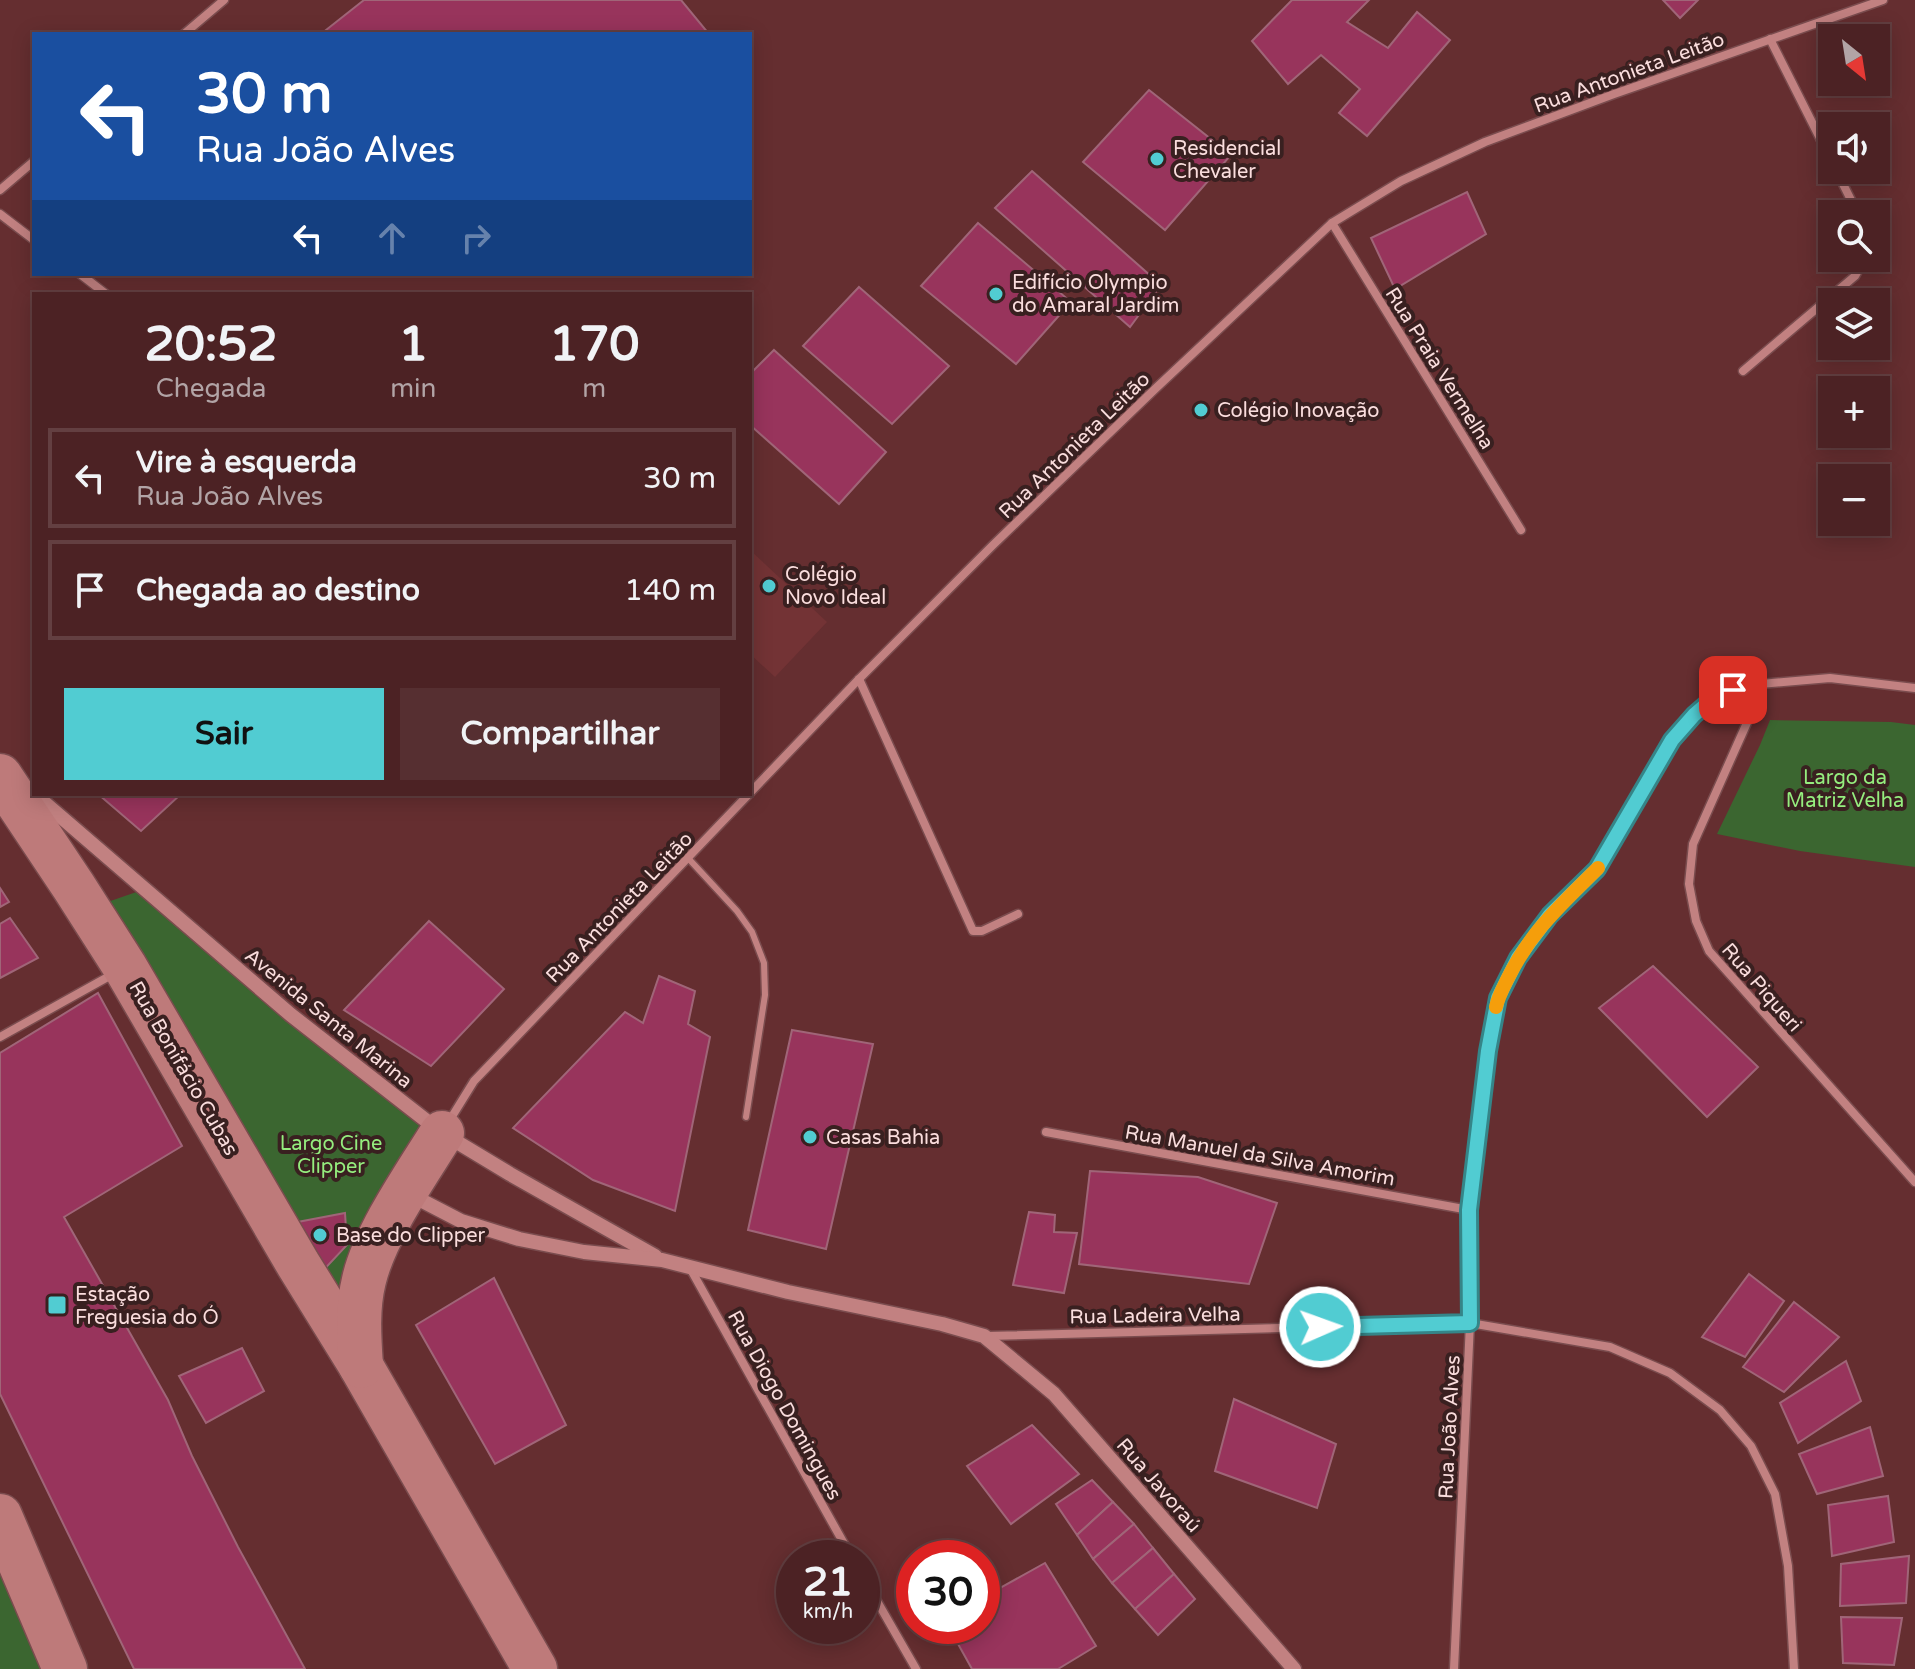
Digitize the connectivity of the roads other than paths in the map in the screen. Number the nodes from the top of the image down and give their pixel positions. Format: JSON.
{"nodes":[{"id":1,"x":224,"y":0,"type":"edge"},
{"id":2,"x":1883,"y":0,"type":"edge"},
{"id":3,"x":186,"y":32,"type":"edge"},
{"id":4,"x":1770,"y":39,"type":"junction"},
{"id":5,"x":1818,"y":134,"type":"edge"},
{"id":6,"x":32,"y":163,"type":"edge"},
{"id":7,"x":0,"y":190,"type":"edge"},
{"id":8,"x":0,"y":214,"type":"edge"},
{"id":9,"x":1332,"y":223,"type":"junction"},
{"id":10,"x":32,"y":238,"type":"edge"},
{"id":11,"x":1857,"y":272,"type":"edge"},
{"id":12,"x":83,"y":276,"type":"edge"},
{"id":13,"x":103,"y":292,"type":"edge"},
{"id":14,"x":1743,"y":371,"type":"dead end"},
{"id":15,"x":1521,"y":530,"type":"dead end"},
{"id":16,"x":859,"y":679,"type":"junction"},
{"id":17,"x":1749,"y":685,"type":"junction"},
{"id":18,"x":1915,"y":688,"type":"edge"},
{"id":19,"x":0,"y":765,"type":"edge"},
{"id":20,"x":0,"y":776,"type":"edge"},
{"id":21,"x":752,"y":791,"type":"edge"},
{"id":22,"x":32,"y":792,"type":"edge"},
{"id":23,"x":36,"y":796,"type":"edge"},
{"id":24,"x":747,"y":796,"type":"edge"},
{"id":25,"x":688,"y":858,"type":"junction"},
{"id":26,"x":1018,"y":914,"type":"dead end"},
{"id":27,"x":125,"y":967,"type":"junction"},
{"id":28,"x":0,"y":1037,"type":"edge"},
{"id":29,"x":746,"y":1117,"type":"dead end"},
{"id":30,"x":1046,"y":1132,"type":"dead end"},
{"id":31,"x":442,"y":1133,"type":"junction"},
{"id":32,"x":1915,"y":1182,"type":"edge"},
{"id":33,"x":406,"y":1192,"type":"junction"},
{"id":34,"x":1469,"y":1210,"type":"junction"},
{"id":35,"x":662,"y":1260,"type":"junction"},
{"id":36,"x":690,"y":1268,"type":"junction"},
{"id":37,"x":1470,"y":1323,"type":"junction"},
{"id":38,"x":984,"y":1336,"type":"junction"},
{"id":39,"x":361,"y":1366,"type":"junction"},
{"id":40,"x":0,"y":1516,"type":"edge"},
{"id":41,"x":842,"y":1540,"type":"edge"},
{"id":42,"x":880,"y":1606,"type":"edge"},
{"id":43,"x":65,"y":1669,"type":"edge"},
{"id":44,"x":535,"y":1669,"type":"edge"},
{"id":45,"x":916,"y":1669,"type":"edge"},
{"id":46,"x":1294,"y":1669,"type":"edge"},
{"id":47,"x":1454,"y":1669,"type":"edge"},
{"id":48,"x":1794,"y":1669,"type":"edge"}],
"edges":[{"from":1,"to":3,"type":"street"},
{"from":2,"to":4,"type":"street","name":"Rua Antonieta Leitão"},
{"from":4,"to":5,"type":"street"},
{"from":4,"to":9,"type":"street","name":"Rua Antonieta Leitão"},
{"from":6,"to":7,"type":"street"},
{"from":8,"to":10,"type":"street"},
{"from":9,"to":15,"type":"street","name":"Rua Praia Vermelha"},
{"from":9,"to":16,"type":"street","name":"Rua Antonieta Leitão"},
{"from":11,"to":14,"type":"street"},
{"from":12,"to":13,"type":"street"},
{"from":16,"to":21,"type":"street","name":"Rua Antonieta Leitão"},
{"from":16,"to":26,"type":"street"},
{"from":17,"to":18,"type":"street","name":"Rua João Alves"},
{"from":17,"to":32,"type":"street","name":"Rua Piqueri"},
{"from":17,"to":34,"type":"street","name":"Rua João Alves"},
{"from":19,"to":22,"type":"street","name":"Avenida Santa Marina"},
{"from":20,"to":27,"type":"main road","name":"Rua Bonifácio Cubas"},
{"from":23,"to":31,"type":"street","name":"Avenida Santa Marina"},
{"from":24,"to":25,"type":"street","name":"Rua Antonieta Leitão"},
{"from":25,"to":29,"type":"lane"},
{"from":25,"to":31,"type":"street","name":"Rua Antonieta Leitão"},
{"from":27,"to":28,"type":"street"},
{"from":27,"to":39,"type":"main road","name":"Rua Bonifácio Cubas"},
{"from":30,"to":34,"type":"street","name":"Rua Manuel da Silva Amorim"},
{"from":31,"to":33,"type":"main road","name":"Rua Bonifácio Cubas"},
{"from":31,"to":35,"type":"street","name":"Avenida Santa Marina"},
{"from":33,"to":35,"type":"street","name":"Avenida Santa Marina"},
{"from":33,"to":39,"type":"main road","name":"Rua Bonifácio Cubas"},
{"from":34,"to":37,"type":"street","name":"Rua João Alves"},
{"from":35,"to":36,"type":"street","name":"Avenida Santa Marina"},
{"from":36,"to":38,"type":"street","name":"Avenida Santa Marina"},
{"from":36,"to":41,"type":"street","name":"Rua Diogo Domingues"},
{"from":37,"to":38,"type":"street","name":"Rua Ladeira Velha"},
{"from":37,"to":47,"type":"street","name":"Rua João Alves"},
{"from":37,"to":48,"type":"street","name":"Rua Ladeira Velha"},
{"from":38,"to":46,"type":"street","name":"Rua Javoraú"},
{"from":39,"to":44,"type":"main road","name":"Rua Bonifácio Cubas"},
{"from":40,"to":43,"type":"main road"},
{"from":42,"to":45,"type":"street"}]}
